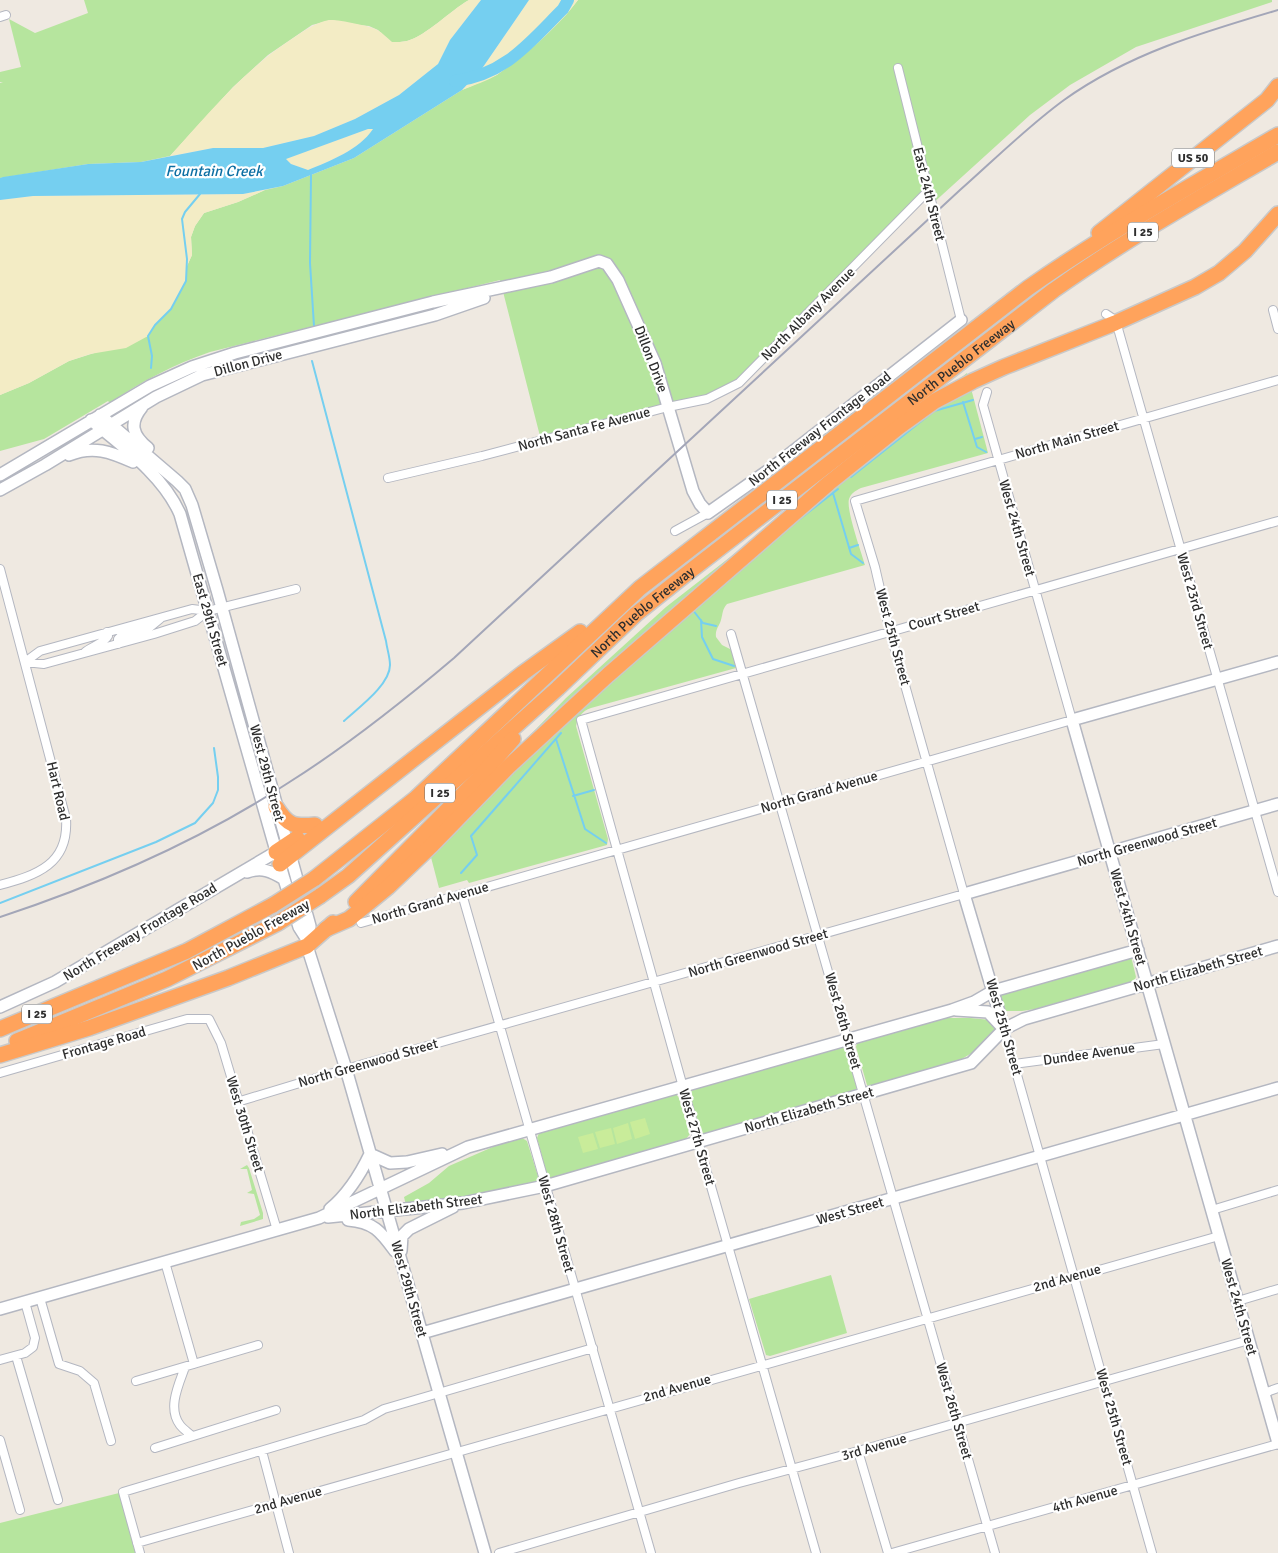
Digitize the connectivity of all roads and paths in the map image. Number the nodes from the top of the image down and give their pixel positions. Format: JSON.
{"nodes":[{"id":1,"x":898,"y":68,"type":"dead end"},
{"id":2,"x":1278,"y":86,"type":"edge"},
{"id":3,"x":1278,"y":135,"type":"edge"},
{"id":4,"x":1278,"y":152,"type":"edge"},
{"id":5,"x":928,"y":191,"type":"junction"},
{"id":6,"x":1278,"y":214,"type":"edge"},
{"id":7,"x":1062,"y":264,"type":"junction"},
{"id":8,"x":516,"y":285,"type":"junction"},
{"id":9,"x":1272,"y":310,"type":"dead end"},
{"id":10,"x":1110,"y":319,"type":"junction"},
{"id":11,"x":961,"y":320,"type":"joint"},
{"id":12,"x":1278,"y":329,"type":"edge"},
{"id":13,"x":1278,"y":380,"type":"edge"},
{"id":14,"x":988,"y":392,"type":"dead end"},
{"id":15,"x":144,"y":405,"type":"junction"},
{"id":16,"x":668,"y":407,"type":"junction"},
{"id":17,"x":95,"y":418,"type":"junction"},
{"id":18,"x":1144,"y":418,"type":"junction"},
{"id":19,"x":107,"y":428,"type":"junction"},
{"id":20,"x":998,"y":460,"type":"junction"},
{"id":21,"x":46,"y":465,"type":"junction"},
{"id":22,"x":146,"y":468,"type":"junction"},
{"id":23,"x":0,"y":475,"type":"edge"},
{"id":24,"x":388,"y":478,"type":"dead end"},
{"id":25,"x":177,"y":481,"type":"junction"},
{"id":26,"x":0,"y":490,"type":"edge"},
{"id":27,"x":855,"y":501,"type":"joint"},
{"id":28,"x":708,"y":513,"type":"junction"},
{"id":29,"x":1278,"y":521,"type":"edge"},
{"id":30,"x":675,"y":531,"type":"dead end"},
{"id":31,"x":1180,"y":548,"type":"junction"},
{"id":32,"x":0,"y":569,"type":"edge"},
{"id":33,"x":640,"y":588,"type":"junction"},
{"id":34,"x":296,"y":589,"type":"dead end"},
{"id":35,"x":1035,"y":590,"type":"junction"},
{"id":36,"x":222,"y":608,"type":"junction"},
{"id":37,"x":208,"y":611,"type":"junction"},
{"id":38,"x":161,"y":618,"type":"junction"},
{"id":39,"x":107,"y":632,"type":"junction"},
{"id":40,"x":890,"y":632,"type":"junction"},
{"id":41,"x":731,"y":634,"type":"dead end"},
{"id":42,"x":118,"y":644,"type":"junction"},
{"id":43,"x":81,"y":654,"type":"junction"},
{"id":44,"x":25,"y":662,"type":"junction"},
{"id":45,"x":1278,"y":662,"type":"edge"},
{"id":46,"x":743,"y":674,"type":"junction"},
{"id":47,"x":1218,"y":680,"type":"junction"},
{"id":48,"x":558,"y":688,"type":"junction"},
{"id":49,"x":581,"y":720,"type":"joint"},
{"id":50,"x":1072,"y":720,"type":"junction"},
{"id":51,"x":927,"y":762,"type":"junction"},
{"id":52,"x":359,"y":802,"type":"junction"},
{"id":53,"x":780,"y":803,"type":"junction"},
{"id":54,"x":1278,"y":804,"type":"edge"},
{"id":55,"x":276,"y":807,"type":"junction"},
{"id":56,"x":1255,"y":810,"type":"junction"},
{"id":57,"x":315,"y":825,"type":"junction"},
{"id":58,"x":617,"y":850,"type":"junction"},
{"id":59,"x":1110,"y":853,"type":"junction"},
{"id":60,"x":283,"y":854,"type":"junction"},
{"id":61,"x":235,"y":876,"type":"junction"},
{"id":62,"x":284,"y":879,"type":"junction"},
{"id":63,"x":0,"y":885,"type":"edge"},
{"id":64,"x":1278,"y":892,"type":"edge"},
{"id":65,"x":462,"y":894,"type":"junction"},
{"id":66,"x":964,"y":894,"type":"junction"},
{"id":67,"x":360,"y":923,"type":"dead end"},
{"id":68,"x":326,"y":929,"type":"junction"},
{"id":69,"x":818,"y":935,"type":"junction"},
{"id":70,"x":306,"y":942,"type":"junction"},
{"id":71,"x":1278,"y":946,"type":"edge"},
{"id":72,"x":1138,"y":950,"type":"junction"},
{"id":73,"x":654,"y":982,"type":"junction"},
{"id":74,"x":1147,"y":983,"type":"junction"},
{"id":75,"x":994,"y":991,"type":"junction"},
{"id":76,"x":0,"y":1007,"type":"edge"},
{"id":77,"x":952,"y":1010,"type":"junction"},
{"id":78,"x":209,"y":1019,"type":"joint"},
{"id":79,"x":499,"y":1026,"type":"junction"},
{"id":80,"x":0,"y":1029,"type":"edge"},
{"id":81,"x":1004,"y":1029,"type":"junction"},
{"id":82,"x":848,"y":1039,"type":"junction"},
{"id":83,"x":1164,"y":1044,"type":"junction"},
{"id":84,"x":0,"y":1048,"type":"edge"},
{"id":85,"x":0,"y":1055,"type":"edge"},
{"id":86,"x":1014,"y":1064,"type":"junction"},
{"id":87,"x":346,"y":1069,"type":"junction"},
{"id":88,"x":0,"y":1073,"type":"edge"},
{"id":89,"x":683,"y":1086,"type":"junction"},
{"id":90,"x":1278,"y":1088,"type":"edge"},
{"id":91,"x":864,"y":1094,"type":"junction"},
{"id":92,"x":237,"y":1102,"type":"junction"},
{"id":93,"x":1184,"y":1114,"type":"junction"},
{"id":94,"x":529,"y":1130,"type":"junction"},
{"id":95,"x":698,"y":1141,"type":"junction"},
{"id":96,"x":462,"y":1149,"type":"junction"},
{"id":97,"x":370,"y":1154,"type":"junction"},
{"id":98,"x":1040,"y":1156,"type":"junction"},
{"id":99,"x":545,"y":1186,"type":"junction"},
{"id":100,"x":380,"y":1190,"type":"junction"},
{"id":101,"x":1278,"y":1190,"type":"edge"},
{"id":102,"x":893,"y":1198,"type":"junction"},
{"id":103,"x":463,"y":1203,"type":"junction"},
{"id":104,"x":1212,"y":1210,"type":"junction"},
{"id":105,"x":387,"y":1212,"type":"junction"},
{"id":106,"x":319,"y":1218,"type":"junction"},
{"id":107,"x":277,"y":1230,"type":"junction"},
{"id":108,"x":1219,"y":1236,"type":"junction"},
{"id":109,"x":728,"y":1246,"type":"junction"},
{"id":110,"x":400,"y":1258,"type":"junction"},
{"id":111,"x":165,"y":1262,"type":"junction"},
{"id":112,"x":1074,"y":1276,"type":"junction"},
{"id":113,"x":1278,"y":1289,"type":"edge"},
{"id":114,"x":575,"y":1290,"type":"junction"},
{"id":115,"x":40,"y":1298,"type":"junction"},
{"id":116,"x":1238,"y":1301,"type":"junction"},
{"id":117,"x":25,"y":1302,"type":"junction"},
{"id":118,"x":0,"y":1309,"type":"edge"},
{"id":119,"x":928,"y":1318,"type":"junction"},
{"id":120,"x":422,"y":1333,"type":"junction"},
{"id":121,"x":1249,"y":1340,"type":"junction"},
{"id":122,"x":258,"y":1345,"type":"dead end"},
{"id":123,"x":593,"y":1348,"type":"junction"},
{"id":124,"x":16,"y":1356,"type":"junction"},
{"id":125,"x":0,"y":1360,"type":"edge"},
{"id":126,"x":194,"y":1364,"type":"junction"},
{"id":127,"x":762,"y":1364,"type":"junction"},
{"id":128,"x":185,"y":1367,"type":"junction"},
{"id":129,"x":1104,"y":1380,"type":"junction"},
{"id":130,"x":136,"y":1381,"type":"dead end"},
{"id":131,"x":1278,"y":1388,"type":"edge"},
{"id":132,"x":1264,"y":1392,"type":"junction"},
{"id":133,"x":439,"y":1393,"type":"junction"},
{"id":134,"x":609,"y":1408,"type":"junction"},
{"id":135,"x":276,"y":1410,"type":"dead end"},
{"id":136,"x":957,"y":1422,"type":"junction"},
{"id":137,"x":192,"y":1436,"type":"junction"},
{"id":138,"x":0,"y":1440,"type":"edge"},
{"id":139,"x":111,"y":1441,"type":"dead end"},
{"id":140,"x":1278,"y":1444,"type":"edge"},
{"id":141,"x":155,"y":1448,"type":"dead end"},
{"id":142,"x":262,"y":1451,"type":"junction"},
{"id":143,"x":858,"y":1451,"type":"junction"},
{"id":144,"x":456,"y":1452,"type":"junction"},
{"id":145,"x":792,"y":1470,"type":"junction"},
{"id":146,"x":1133,"y":1485,"type":"junction"},
{"id":147,"x":58,"y":1500,"type":"dead end"},
{"id":148,"x":275,"y":1504,"type":"junction"},
{"id":149,"x":20,"y":1510,"type":"dead end"},
{"id":150,"x":639,"y":1513,"type":"junction"},
{"id":151,"x":987,"y":1527,"type":"junction"},
{"id":152,"x":136,"y":1543,"type":"junction"},
{"id":153,"x":140,"y":1553,"type":"edge"},
{"id":154,"x":289,"y":1553,"type":"edge"},
{"id":155,"x":485,"y":1553,"type":"edge"},
{"id":156,"x":499,"y":1553,"type":"edge"},
{"id":157,"x":651,"y":1553,"type":"edge"},
{"id":158,"x":816,"y":1553,"type":"edge"},
{"id":159,"x":888,"y":1553,"type":"edge"},
{"id":160,"x":892,"y":1553,"type":"edge"},
{"id":161,"x":994,"y":1553,"type":"edge"},
{"id":162,"x":1152,"y":1553,"type":"edge"}],
"edges":[{"from":1,"to":5,"type":"street","name":"East 24th Street"},
{"from":2,"to":7,"type":"highway","number":"US 50"},
{"from":3,"to":7,"type":"highway","name":"North Pueblo Freeway","number":"I 25"},
{"from":4,"to":48,"type":"highway","name":"North Pueblo Freeway","number":"I 25"},
{"from":5,"to":11,"type":"street","name":"East 24th Street"},
{"from":5,"to":16,"type":"street","name":"North Albany Avenue"},
{"from":6,"to":10,"type":"highway"},
{"from":7,"to":33,"type":"highway","name":"North Pueblo Freeway","number":"I 25"},
{"from":8,"to":15,"type":"main road","name":"Dillon Drive"},
{"from":8,"to":16,"type":"main road","name":"Dillon Drive"},
{"from":8,"to":17,"type":"main road","name":"Dillon Drive"},
{"from":9,"to":12,"type":"street"},
{"from":10,"to":18,"type":"street","name":"West 23rd Street"},
{"from":10,"to":68,"type":"highway"},
{"from":11,"to":28,"type":"main road","name":"North Freeway Frontage Road"},
{"from":13,"to":18,"type":"street","name":"North Main Street"},
{"from":14,"to":20,"type":"street","name":"West 24th Street"},
{"from":15,"to":19,"type":"main road","name":"Dillon Drive"},
{"from":15,"to":25,"type":"main road"},
{"from":16,"to":24,"type":"street","name":"North Santa Fe Avenue"},
{"from":16,"to":28,"type":"main road","name":"North Santa Fe Avenue"},
{"from":17,"to":19,"type":"main road","name":"East 29th Street"},
{"from":17,"to":23,"type":"main road","name":"Dillon Drive"},
{"from":18,"to":20,"type":"street","name":"North Main Street"},
{"from":18,"to":31,"type":"street","name":"West 23rd Street"},
{"from":19,"to":21,"type":"main road","name":"Dillon Drive"},
{"from":19,"to":22,"type":"main road","name":"East 29th Street"},
{"from":19,"to":25,"type":"main road","name":"East 29th Street"},
{"from":20,"to":27,"type":"street","name":"North Main Street"},
{"from":20,"to":35,"type":"street","name":"West 24th Street"},
{"from":21,"to":22,"type":"main road"},
{"from":21,"to":26,"type":"main road","name":"Dillon Drive"},
{"from":22,"to":37,"type":"main road","name":"East 29th Street"},
{"from":25,"to":36,"type":"main road","name":"East 29th Street"},
{"from":27,"to":40,"type":"street","name":"West 25th Street"},
{"from":28,"to":30,"type":"street","name":"North Freeway Frontage Road"},
{"from":29,"to":31,"type":"street","name":"Court Street"},
{"from":31,"to":35,"type":"street","name":"Court Street"},
{"from":31,"to":47,"type":"street","name":"West 23rd Street"},
{"from":32,"to":44,"type":"street","name":"Hart Road"},
{"from":33,"to":52,"type":"highway"},
{"from":33,"to":80,"type":"highway","name":"North Pueblo Freeway","number":"I 25","bridge":true},
{"from":34,"to":36,"type":"street"},
{"from":35,"to":40,"type":"street","name":"Court Street"},
{"from":35,"to":50,"type":"street","name":"West 24th Street"},
{"from":36,"to":37,"type":"street"},
{"from":36,"to":55,"type":"main road","name":"West 29th Street"},
{"from":37,"to":38,"type":"street"},
{"from":37,"to":42,"type":"street"},
{"from":37,"to":60,"type":"main road","name":"East 29th Street"},
{"from":38,"to":39,"type":"street"},
{"from":38,"to":42,"type":"street"},
{"from":39,"to":43,"type":"street"},
{"from":39,"to":44,"type":"street"},
{"from":40,"to":46,"type":"street","name":"Court Street"},
{"from":40,"to":51,"type":"street","name":"West 25th Street"},
{"from":41,"to":46,"type":"street","name":"West 26th Street"},
{"from":42,"to":43,"type":"street"},
{"from":43,"to":44,"type":"street"},
{"from":44,"to":63,"type":"street","name":"Hart Road"},
{"from":45,"to":47,"type":"main road","name":"North Grand Avenue"},
{"from":46,"to":49,"type":"street","name":"Court Street"},
{"from":46,"to":53,"type":"street","name":"West 26th Street"},
{"from":47,"to":50,"type":"main road","name":"North Grand Avenue"},
{"from":47,"to":56,"type":"street","name":"West 23rd Street"},
{"from":48,"to":68,"type":"highway"},
{"from":48,"to":84,"type":"highway","name":"North Pueblo Freeway","number":"I 25","bridge":true},
{"from":49,"to":58,"type":"street","name":"West 27th Street"},
{"from":50,"to":51,"type":"street","name":"North Grand Avenue"},
{"from":50,"to":59,"type":"main road","name":"West 24th Street"},
{"from":51,"to":53,"type":"street","name":"North Grand Avenue"},
{"from":51,"to":66,"type":"street","name":"West 25th Street"},
{"from":52,"to":57,"type":"highway"},
{"from":52,"to":60,"type":"highway"},
{"from":53,"to":58,"type":"street","name":"North Grand Avenue"},
{"from":53,"to":69,"type":"street","name":"West 26th Street"},
{"from":54,"to":56,"type":"main road","name":"North Greenwood Street"},
{"from":55,"to":57,"type":"highway"},
{"from":55,"to":60,"type":"main road","name":"West 29th Street"},
{"from":56,"to":59,"type":"main road","name":"North Greenwood Street"},
{"from":56,"to":64,"type":"street","name":"West 23rd Street"},
{"from":57,"to":60,"type":"highway"},
{"from":58,"to":65,"type":"street","name":"North Grand Avenue"},
{"from":58,"to":73,"type":"street","name":"West 27th Street"},
{"from":59,"to":66,"type":"main road","name":"North Greenwood Street"},
{"from":59,"to":72,"type":"main road","name":"West 24th Street"},
{"from":60,"to":61,"type":"main road","name":"North Freeway Frontage Road"},
{"from":60,"to":62,"type":"main road","name":"West 29th Street"},
{"from":60,"to":70,"type":"main road","name":"West 29th Street"},
{"from":61,"to":62,"type":"main road"},
{"from":61,"to":76,"type":"main road","name":"North Freeway Frontage Road"},
{"from":62,"to":70,"type":"main road","name":"West 29th Street"},
{"from":65,"to":67,"type":"street","name":"North Grand Avenue"},
{"from":65,"to":79,"type":"street","name":"West 28th Street"},
{"from":66,"to":69,"type":"street","name":"North Greenwood Street"},
{"from":66,"to":75,"type":"main road","name":"West 25th Street"},
{"from":68,"to":70,"type":"highway"},
{"from":69,"to":73,"type":"street","name":"North Greenwood Street"},
{"from":69,"to":82,"type":"street","name":"West 26th Street"},
{"from":70,"to":85,"type":"highway"},
{"from":70,"to":87,"type":"main road","name":"West 29th Street"},
{"from":71,"to":74,"type":"main road","name":"North Elizabeth Street"},
{"from":72,"to":74,"type":"main road","name":"West 24th Street"},
{"from":72,"to":75,"type":"main road","name":"North Elizabeth Street"},
{"from":73,"to":79,"type":"street","name":"North Greenwood Street"},
{"from":73,"to":89,"type":"street","name":"West 27th Street"},
{"from":74,"to":81,"type":"main road","name":"North Elizabeth Street"},
{"from":74,"to":83,"type":"main road","name":"West 24th Street"},
{"from":75,"to":77,"type":"main road","name":"North Elizabeth Street"},
{"from":75,"to":81,"type":"main road","name":"West 25th Street"},
{"from":77,"to":81,"type":"main road"},
{"from":77,"to":82,"type":"main road","name":"North Elizabeth Street"},
{"from":78,"to":88,"type":"street","name":"Frontage Road"},
{"from":78,"to":92,"type":"street","name":"West 30th Street"},
{"from":79,"to":87,"type":"street","name":"North Greenwood Street"},
{"from":79,"to":94,"type":"street","name":"West 28th Street"},
{"from":81,"to":86,"type":"street","name":"West 25th Street"},
{"from":81,"to":91,"type":"main road","name":"North Elizabeth Street"},
{"from":82,"to":89,"type":"main road","name":"North Elizabeth Street"},
{"from":82,"to":91,"type":"street","name":"West 26th Street"},
{"from":83,"to":86,"type":"street","name":"Dundee Avenue"},
{"from":83,"to":93,"type":"main road","name":"West 24th Street"},
{"from":86,"to":98,"type":"street","name":"West 25th Street"},
{"from":87,"to":92,"type":"street","name":"North Greenwood Street"},
{"from":87,"to":97,"type":"main road","name":"West 29th Street"},
{"from":89,"to":94,"type":"main road","name":"North Elizabeth Street"},
{"from":89,"to":95,"type":"street","name":"West 27th Street"},
{"from":90,"to":93,"type":"main road","name":"West Street"},
{"from":91,"to":95,"type":"main road","name":"North Elizabeth Street"},
{"from":91,"to":102,"type":"street","name":"West 26th Street"},
{"from":92,"to":107,"type":"street","name":"West 30th Street"},
{"from":93,"to":98,"type":"main road","name":"West Street"},
{"from":93,"to":104,"type":"main road","name":"West 24th Street"},
{"from":94,"to":96,"type":"main road","name":"North Elizabeth Street"},
{"from":94,"to":99,"type":"street","name":"West 28th Street"},
{"from":95,"to":99,"type":"main road","name":"North Elizabeth Street"},
{"from":95,"to":109,"type":"street","name":"West 27th Street"},
{"from":96,"to":97,"type":"main road"},
{"from":96,"to":100,"type":"main road","name":"North Elizabeth Street"},
{"from":97,"to":100,"type":"main road","name":"West 29th Street"},
{"from":97,"to":106,"type":"main road"},
{"from":98,"to":102,"type":"main road","name":"West Street"},
{"from":98,"to":112,"type":"street","name":"West 25th Street"},
{"from":99,"to":103,"type":"main road","name":"North Elizabeth Street"},
{"from":99,"to":114,"type":"street","name":"West 28th Street"},
{"from":100,"to":105,"type":"main road","name":"West 29th Street"},
{"from":100,"to":106,"type":"main road","name":"North Elizabeth Street"},
{"from":101,"to":104,"type":"street"},
{"from":102,"to":109,"type":"main road","name":"West Street"},
{"from":102,"to":119,"type":"street","name":"West 26th Street"},
{"from":103,"to":105,"type":"main road","name":"North Elizabeth Street"},
{"from":103,"to":110,"type":"main road"},
{"from":104,"to":108,"type":"main road","name":"West 24th Street"},
{"from":105,"to":106,"type":"main road","name":"North Elizabeth Street"},
{"from":105,"to":110,"type":"main road","name":"West 29th Street"},
{"from":106,"to":107,"type":"main road","name":"North Elizabeth Street"},
{"from":106,"to":110,"type":"main road"},
{"from":107,"to":111,"type":"main road","name":"North Elizabeth Street"},
{"from":108,"to":112,"type":"street","name":"2nd Avenue"},
{"from":108,"to":116,"type":"main road","name":"West 24th Street"},
{"from":109,"to":114,"type":"main road","name":"West Street"},
{"from":109,"to":127,"type":"street","name":"West 27th Street"},
{"from":110,"to":120,"type":"main road","name":"West 29th Street"},
{"from":111,"to":115,"type":"main road","name":"North Elizabeth Street"},
{"from":111,"to":126,"type":"street"},
{"from":112,"to":119,"type":"street","name":"2nd Avenue"},
{"from":112,"to":129,"type":"street","name":"West 25th Street"},
{"from":113,"to":116,"type":"street"},
{"from":114,"to":120,"type":"main road","name":"West Street"},
{"from":114,"to":123,"type":"street","name":"West 28th Street"},
{"from":115,"to":117,"type":"main road","name":"North Elizabeth Street"},
{"from":115,"to":139,"type":"street"},
{"from":116,"to":121,"type":"main road","name":"West 24th Street"},
{"from":117,"to":118,"type":"main road","name":"North Elizabeth Street"},
{"from":117,"to":124,"type":"street"},
{"from":119,"to":127,"type":"street","name":"2nd Avenue"},
{"from":119,"to":136,"type":"street","name":"West 26th Street"},
{"from":120,"to":133,"type":"main road","name":"West 29th Street"},
{"from":121,"to":129,"type":"street","name":"3rd Avenue"},
{"from":121,"to":132,"type":"main road","name":"West 24th Street"},
{"from":122,"to":126,"type":"street"},
{"from":123,"to":133,"type":"street"},
{"from":123,"to":134,"type":"street","name":"West 28th Street"},
{"from":124,"to":125,"type":"street"},
{"from":124,"to":147,"type":"street"},
{"from":126,"to":128,"type":"street"},
{"from":127,"to":134,"type":"street","name":"2nd Avenue"},
{"from":127,"to":145,"type":"street","name":"West 27th Street"},
{"from":128,"to":130,"type":"street"},
{"from":128,"to":137,"type":"street"},
{"from":129,"to":136,"type":"street","name":"3rd Avenue"},
{"from":129,"to":146,"type":"street","name":"West 25th Street"},
{"from":131,"to":132,"type":"street"},
{"from":132,"to":140,"type":"main road","name":"West 24th Street"},
{"from":133,"to":142,"type":"street"},
{"from":133,"to":144,"type":"main road","name":"West 29th Street"},
{"from":134,"to":144,"type":"street","name":"2nd Avenue"},
{"from":134,"to":150,"type":"street","name":"West 28th Street"},
{"from":135,"to":137,"type":"street"},
{"from":136,"to":143,"type":"street","name":"3rd Avenue"},
{"from":136,"to":151,"type":"street","name":"West 26th Street"},
{"from":137,"to":141,"type":"street"},
{"from":138,"to":149,"type":"street"},
{"from":140,"to":146,"type":"street","name":"4th Avenue"},
{"from":142,"to":148,"type":"street"},
{"from":142,"to":152,"type":"street"},
{"from":143,"to":145,"type":"street","name":"3rd Avenue"},
{"from":143,"to":159,"type":"street"},
{"from":144,"to":148,"type":"street","name":"2nd Avenue"},
{"from":144,"to":155,"type":"main road","name":"West 29th Street"},
{"from":145,"to":150,"type":"street","name":"3rd Avenue"},
{"from":145,"to":158,"type":"street","name":"West 27th Street"},
{"from":146,"to":151,"type":"street","name":"4th Avenue"},
{"from":146,"to":162,"type":"street","name":"West 25th Street"},
{"from":148,"to":152,"type":"street","name":"2nd Avenue"},
{"from":148,"to":154,"type":"street"},
{"from":150,"to":156,"type":"street","name":"3rd Avenue"},
{"from":150,"to":157,"type":"street","name":"West 28th Street"},
{"from":151,"to":160,"type":"street","name":"4th Avenue"},
{"from":151,"to":161,"type":"street","name":"West 26th Street"},
{"from":152,"to":153,"type":"street"}]}
